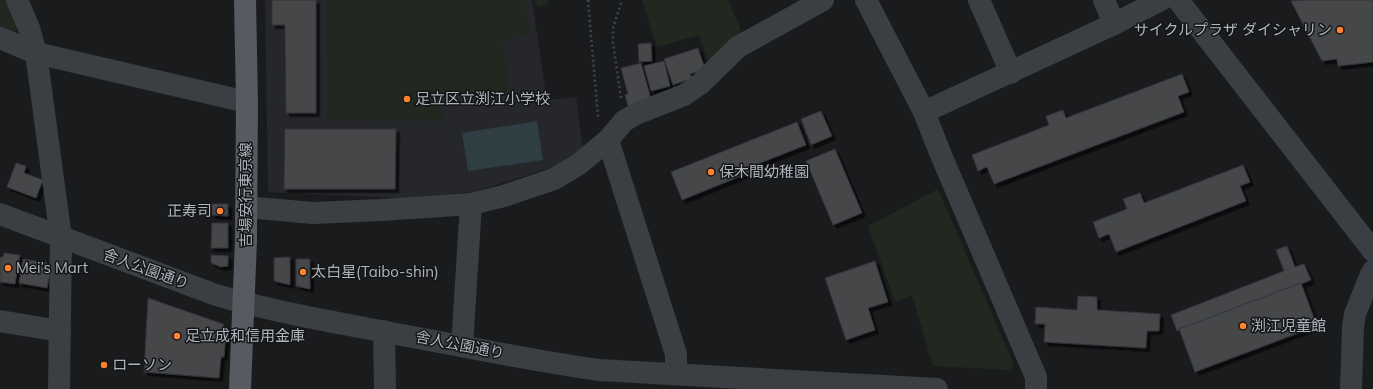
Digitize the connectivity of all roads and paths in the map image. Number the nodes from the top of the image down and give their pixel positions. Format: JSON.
{"nodes":[{"id":1,"x":17,"y":0,"type":"edge"},
{"id":2,"x":245,"y":0,"type":"edge"},
{"id":3,"x":588,"y":0,"type":"edge"},
{"id":4,"x":622,"y":0,"type":"edge"},
{"id":5,"x":823,"y":0,"type":"edge"},
{"id":6,"x":866,"y":0,"type":"edge"},
{"id":7,"x":979,"y":0,"type":"edge"},
{"id":8,"x":1104,"y":0,"type":"edge"},
{"id":9,"x":1161,"y":0,"type":"edge"},
{"id":10,"x":1178,"y":0,"type":"edge"},
{"id":11,"x":1114,"y":24,"type":"junction"},
{"id":12,"x":0,"y":38,"type":"edge"},
{"id":13,"x":36,"y":53,"type":"junction"},
{"id":14,"x":1011,"y":73,"type":"junction"},
{"id":15,"x":246,"y":102,"type":"junction"},
{"id":16,"x":924,"y":112,"type":"junction"},
{"id":17,"x":624,"y":121,"type":"junction"},
{"id":18,"x":604,"y":143,"type":"junction"},
{"id":19,"x":471,"y":204,"type":"junction"},
{"id":20,"x":246,"y":208,"type":"junction"},
{"id":21,"x":0,"y":214,"type":"edge"},
{"id":22,"x":61,"y":238,"type":"junction"},
{"id":23,"x":1373,"y":251,"type":"edge"},
{"id":24,"x":1373,"y":271,"type":"edge"},
{"id":25,"x":244,"y":303,"type":"junction"},
{"id":26,"x":0,"y":321,"type":"edge"},
{"id":27,"x":60,"y":331,"type":"junction"},
{"id":28,"x":384,"y":331,"type":"junction"},
{"id":29,"x":462,"y":346,"type":"junction"},
{"id":30,"x":676,"y":374,"type":"junction"},
{"id":31,"x":601,"y":379,"type":"edge"},
{"id":32,"x":736,"y":384,"type":"edge"},
{"id":33,"x":59,"y":389,"type":"edge"},
{"id":34,"x":240,"y":389,"type":"edge"},
{"id":35,"x":384,"y":389,"type":"edge"},
{"id":36,"x":937,"y":389,"type":"edge"},
{"id":37,"x":1036,"y":389,"type":"edge"},
{"id":38,"x":1351,"y":389,"type":"edge"}],
"edges":[{"from":1,"to":13,"type":"street"},
{"from":2,"to":15,"type":"main road","name":"吉場安行東京線"},
{"from":3,"to":18,"type":"path"},
{"from":4,"to":17,"type":"path"},
{"from":5,"to":17,"type":"street"},
{"from":6,"to":16,"type":"street"},
{"from":7,"to":14,"type":"street"},
{"from":8,"to":11,"type":"street"},
{"from":9,"to":11,"type":"street"},
{"from":10,"to":23,"type":"street"},
{"from":11,"to":14,"type":"street"},
{"from":12,"to":13,"type":"street"},
{"from":13,"to":15,"type":"street"},
{"from":13,"to":22,"type":"street"},
{"from":14,"to":16,"type":"street"},
{"from":15,"to":20,"type":"main road","name":"吉場安行東京線"},
{"from":16,"to":37,"type":"street"},
{"from":17,"to":18,"type":"street"},
{"from":18,"to":19,"type":"street"},
{"from":18,"to":30,"type":"street"},
{"from":19,"to":20,"type":"street"},
{"from":19,"to":29,"type":"street"},
{"from":20,"to":25,"type":"main road","name":"吉場安行東京線"},
{"from":21,"to":22,"type":"street","name":"舎人公園通り"},
{"from":22,"to":25,"type":"street","name":"舎人公園通り"},
{"from":22,"to":27,"type":"street"},
{"from":24,"to":38,"type":"street"},
{"from":25,"to":28,"type":"street","name":"舎人公園通り"},
{"from":25,"to":34,"type":"main road","name":"吉場安行東京線"},
{"from":26,"to":27,"type":"street"},
{"from":27,"to":33,"type":"street"},
{"from":28,"to":29,"type":"street","name":"舎人公園通り"},
{"from":28,"to":35,"type":"street"},
{"from":29,"to":31,"type":"street","name":"舎人公園通り"},
{"from":30,"to":31,"type":"street","name":"舎人公園通り"},
{"from":30,"to":32,"type":"street","name":"舎人公園通り"},
{"from":32,"to":36,"type":"street","name":"舎人公園通り"}]}
